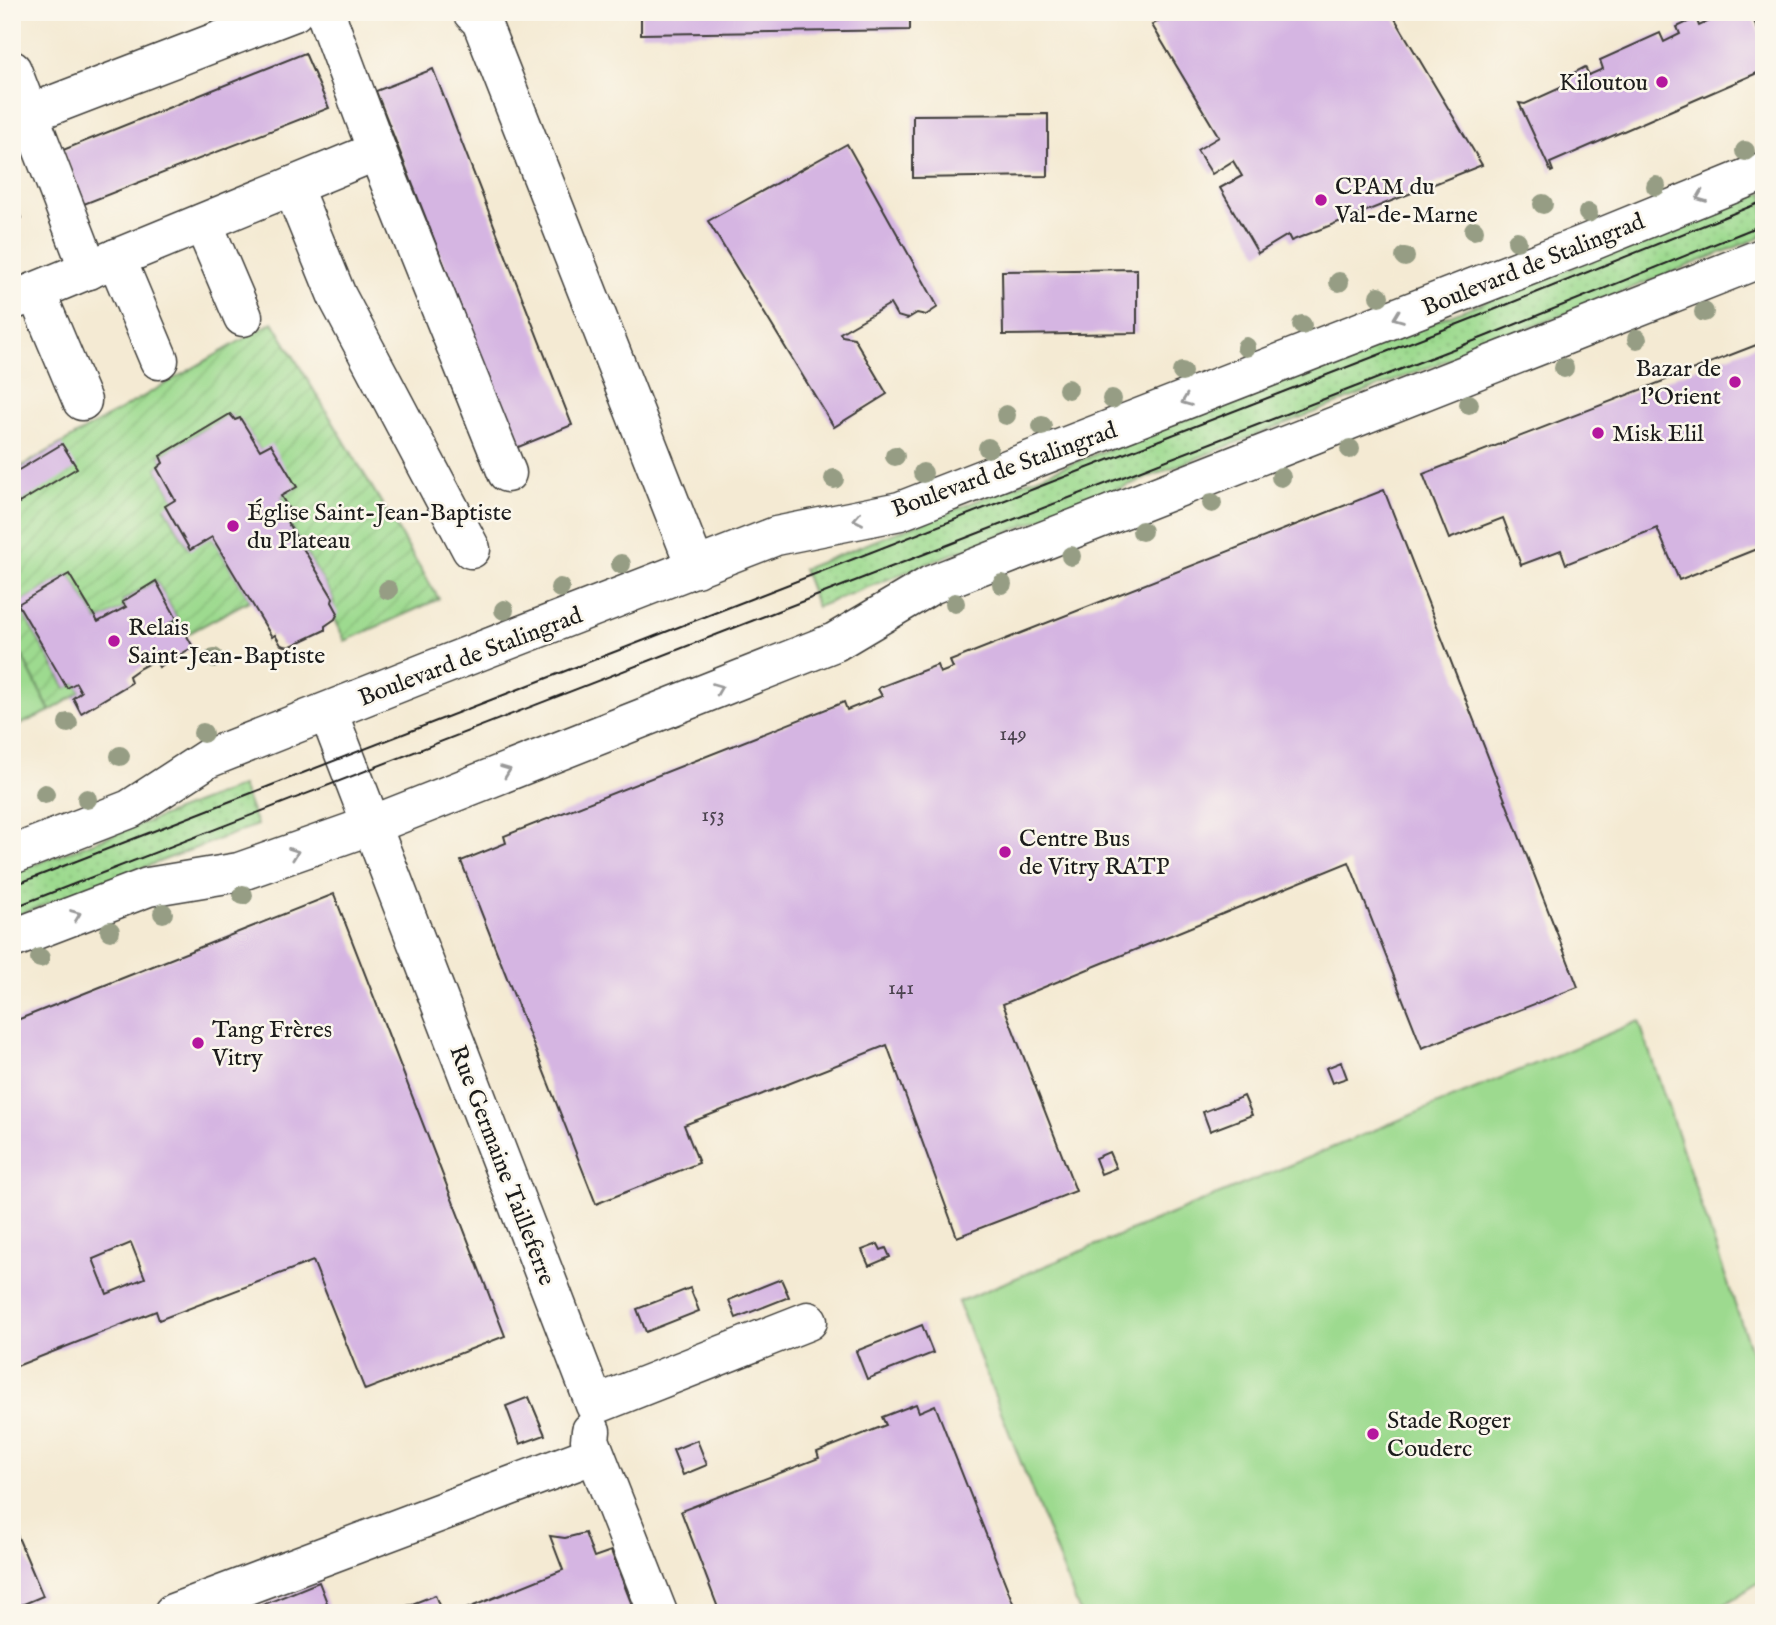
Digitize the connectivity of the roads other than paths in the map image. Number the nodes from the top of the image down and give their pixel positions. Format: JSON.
{"nodes":[{"id":1,"x":294,"y":12,"type":"edge"},
{"id":2,"x":325,"y":12,"type":"edge"},
{"id":3,"x":472,"y":12,"type":"edge"},
{"id":4,"x":12,"y":70,"type":"edge"},
{"id":5,"x":29,"y":114,"type":"junction"},
{"id":6,"x":377,"y":151,"type":"junction"},
{"id":7,"x":1764,"y":171,"type":"edge"},
{"id":8,"x":292,"y":186,"type":"junction"},
{"id":9,"x":203,"y":223,"type":"junction"},
{"id":10,"x":1764,"y":257,"type":"edge"},
{"id":11,"x":103,"y":264,"type":"junction"},
{"id":12,"x":24,"y":297,"type":"edge"},
{"id":13,"x":243,"y":317,"type":"dead end"},
{"id":14,"x":159,"y":359,"type":"dead end"},
{"id":15,"x":82,"y":401,"type":"dead end"},
{"id":16,"x":507,"y":472,"type":"dead end"},
{"id":17,"x":471,"y":549,"type":"dead end"},
{"id":18,"x":696,"y":568,"type":"junction"},
{"id":19,"x":328,"y":712,"type":"junction"},
{"id":20,"x":372,"y":824,"type":"junction"},
{"id":21,"x":12,"y":855,"type":"edge"},
{"id":22,"x":12,"y":939,"type":"edge"},
{"id":23,"x":808,"y":1321,"type":"dead end"},
{"id":24,"x":595,"y":1405,"type":"junction"},
{"id":25,"x":595,"y":1454,"type":"junction"},
{"id":26,"x":173,"y":1613,"type":"edge"},
{"id":27,"x":658,"y":1613,"type":"edge"}],
"edges":[{"from":1,"to":5,"type":"main road"},
{"from":2,"to":6,"type":"main road"},
{"from":3,"to":18,"type":"main road"},
{"from":4,"to":5,"type":"main road"},
{"from":5,"to":11,"type":"main road"},
{"from":6,"to":8,"type":"main road"},
{"from":6,"to":16,"type":"main road"},
{"from":7,"to":18,"type":"main road","name":"Boulevard de Stalingrad","one_way":true},
{"from":8,"to":9,"type":"main road"},
{"from":8,"to":17,"type":"main road"},
{"from":9,"to":11,"type":"main road"},
{"from":9,"to":13,"type":"main road"},
{"from":20,"to":10,"type":"main road","one_way":true},
{"from":11,"to":12,"type":"main road"},
{"from":11,"to":14,"type":"main road"},
{"from":12,"to":15,"type":"main road"},
{"from":18,"to":19,"type":"main road","name":"Boulevard de Stalingrad"},
{"from":19,"to":20,"type":"main road","name":"Rue Germaine Tailleferre"},
{"from":19,"to":21,"type":"main road","name":"Boulevard de Stalingrad"},
{"from":22,"to":20,"type":"main road","one_way":true},
{"from":20,"to":24,"type":"main road","name":"Rue Germaine Tailleferre"},
{"from":23,"to":24,"type":"main road"},
{"from":24,"to":25,"type":"main road"},
{"from":25,"to":26,"type":"main road"},
{"from":25,"to":27,"type":"main road"}]}
